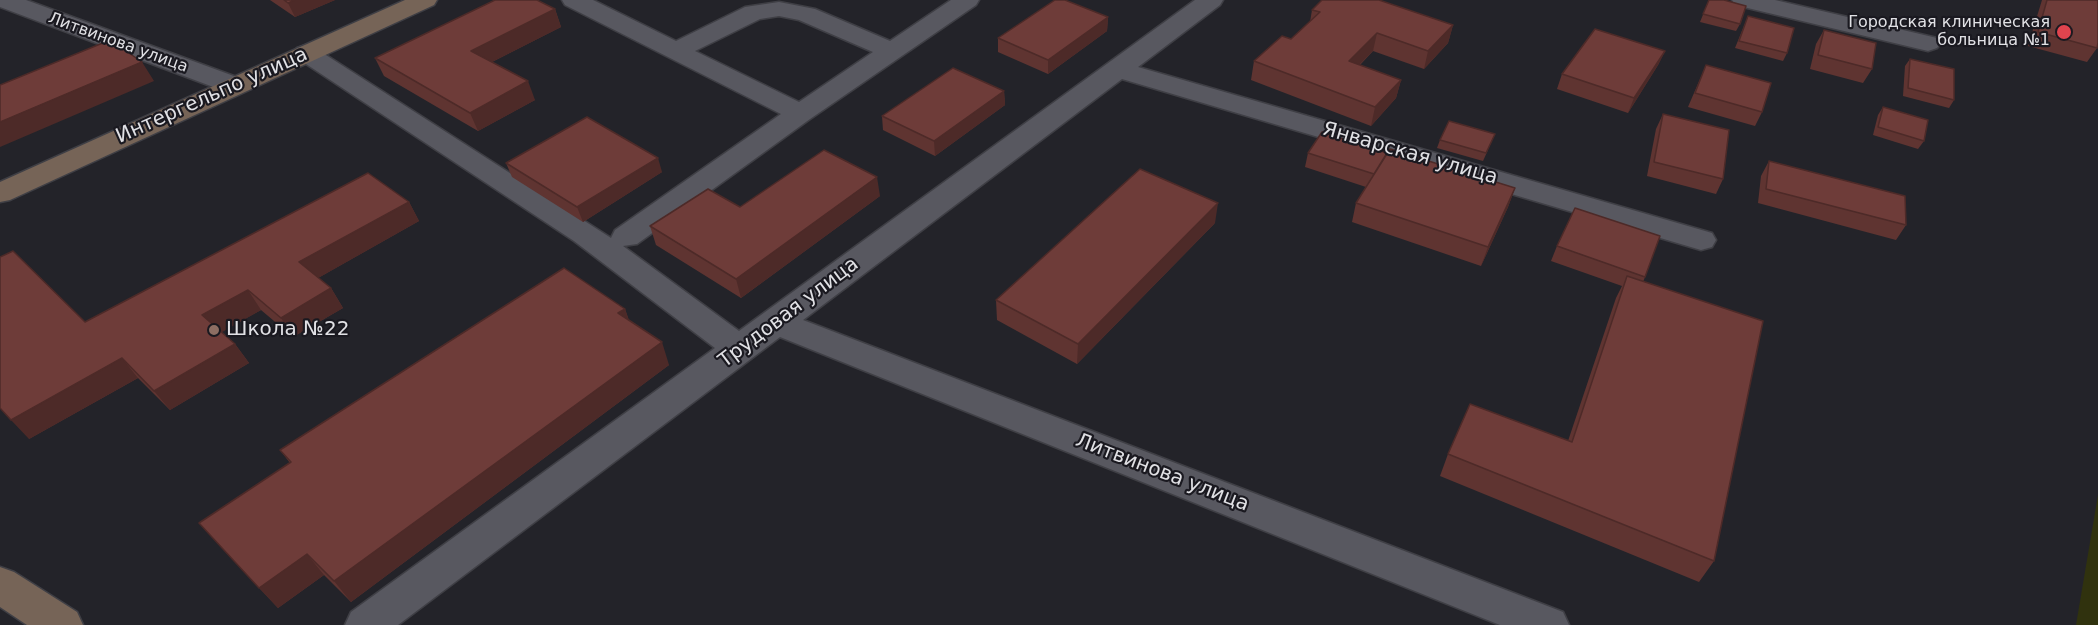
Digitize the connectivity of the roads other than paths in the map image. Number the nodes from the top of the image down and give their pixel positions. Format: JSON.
{"nodes":[{"id":1,"x":3,"y":0,"type":"edge"},
{"id":2,"x":424,"y":0,"type":"edge"},
{"id":3,"x":574,"y":0,"type":"edge"},
{"id":4,"x":967,"y":0,"type":"edge"},
{"id":5,"x":1211,"y":0,"type":"edge"},
{"id":6,"x":1744,"y":0,"type":"edge"},
{"id":7,"x":1928,"y":43,"type":"dead end"},
{"id":8,"x":675,"y":51,"type":"junction"},
{"id":9,"x":892,"y":51,"type":"junction"},
{"id":10,"x":306,"y":53,"type":"junction"},
{"id":11,"x":1118,"y":69,"type":"junction"},
{"id":12,"x":233,"y":85,"type":"junction"},
{"id":13,"x":800,"y":113,"type":"junction"},
{"id":14,"x":0,"y":193,"type":"edge"},
{"id":15,"x":626,"y":237,"type":"dead end"},
{"id":16,"x":1701,"y":240,"type":"dead end"},
{"id":17,"x":776,"y":322,"type":"junction"},
{"id":18,"x":740,"y":349,"type":"junction"},
{"id":19,"x":0,"y":585,"type":"edge"},
{"id":20,"x":62,"y":625,"type":"edge"},
{"id":21,"x":366,"y":625,"type":"edge"},
{"id":22,"x":1548,"y":625,"type":"edge"}],
"edges":[{"from":1,"to":12,"type":"street","name":"Литвинова улица"},
{"from":2,"to":10,"type":"main road","name":"Интергельпо улица"},
{"from":3,"to":8,"type":"street"},
{"from":4,"to":9,"type":"street"},
{"from":5,"to":11,"type":"street","name":"Трудовая улица"},
{"from":6,"to":7,"type":"street"},
{"from":8,"to":9,"type":"street"},
{"from":8,"to":13,"type":"street"},
{"from":9,"to":13,"type":"street"},
{"from":10,"to":12,"type":"main road","name":"Интергельпо улица"},
{"from":10,"to":18,"type":"street"},
{"from":11,"to":16,"type":"street","name":"Январская улица"},
{"from":11,"to":17,"type":"street","name":"Трудовая улица"},
{"from":12,"to":14,"type":"main road","name":"Интергельпо улица"},
{"from":13,"to":15,"type":"street"},
{"from":17,"to":18,"type":"street","name":"Трудовая улица"},
{"from":17,"to":22,"type":"street","name":"Литвинова улица"},
{"from":18,"to":21,"type":"street","name":"Трудовая улица"},
{"from":19,"to":20,"type":"main road"}]}
